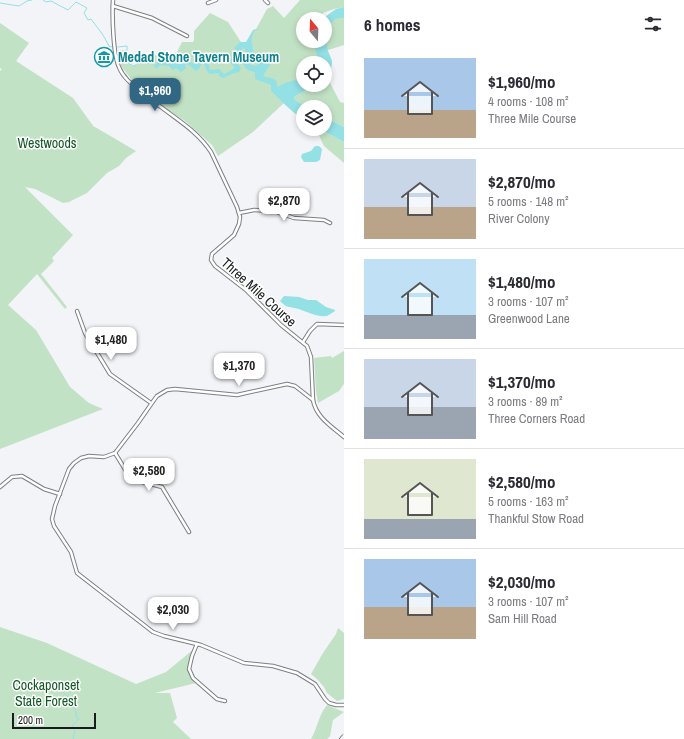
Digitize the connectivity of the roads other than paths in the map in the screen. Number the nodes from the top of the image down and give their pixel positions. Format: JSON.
{"nodes":[{"id":1,"x":113,"y":0,"type":"edge"},
{"id":2,"x":216,"y":0,"type":"edge"},
{"id":3,"x":265,"y":0,"type":"edge"},
{"id":4,"x":208,"y":3,"type":"dead end"},
{"id":5,"x":268,"y":3,"type":"dead end"},
{"id":6,"x":113,"y":6,"type":"junction"},
{"id":7,"x":187,"y":36,"type":"dead end"},
{"id":8,"x":239,"y":213,"type":"junction"},
{"id":9,"x":330,"y":223,"type":"dead end"},
{"id":10,"x":77,"y":311,"type":"dead end"},
{"id":11,"x":344,"y":325,"type":"edge"},
{"id":12,"x":303,"y":342,"type":"junction"},
{"id":13,"x":313,"y":400,"type":"junction"},
{"id":14,"x":151,"y":402,"type":"junction"},
{"id":15,"x":344,"y":437,"type":"edge"},
{"id":16,"x":115,"y":453,"type":"junction"},
{"id":17,"x":0,"y":487,"type":"edge"},
{"id":18,"x":60,"y":494,"type":"junction"},
{"id":19,"x":189,"y":532,"type":"dead end"},
{"id":20,"x":197,"y":644,"type":"junction"},
{"id":21,"x":225,"y":701,"type":"dead end"},
{"id":22,"x":344,"y":705,"type":"edge"}],
"edges":[{"from":1,"to":6,"type":"street"},
{"from":2,"to":4,"type":"street"},
{"from":3,"to":5,"type":"street"},
{"from":6,"to":7,"type":"street"},
{"from":6,"to":8,"type":"street"},
{"from":8,"to":9,"type":"street"},
{"from":8,"to":12,"type":"street","name":"Three Mile Course"},
{"from":10,"to":14,"type":"street"},
{"from":11,"to":12,"type":"street"},
{"from":12,"to":13,"type":"street"},
{"from":13,"to":14,"type":"street"},
{"from":13,"to":15,"type":"street"},
{"from":14,"to":16,"type":"street"},
{"from":16,"to":18,"type":"street"},
{"from":16,"to":19,"type":"street"},
{"from":17,"to":18,"type":"street"},
{"from":18,"to":20,"type":"street"},
{"from":20,"to":21,"type":"street"},
{"from":20,"to":22,"type":"street"}]}
